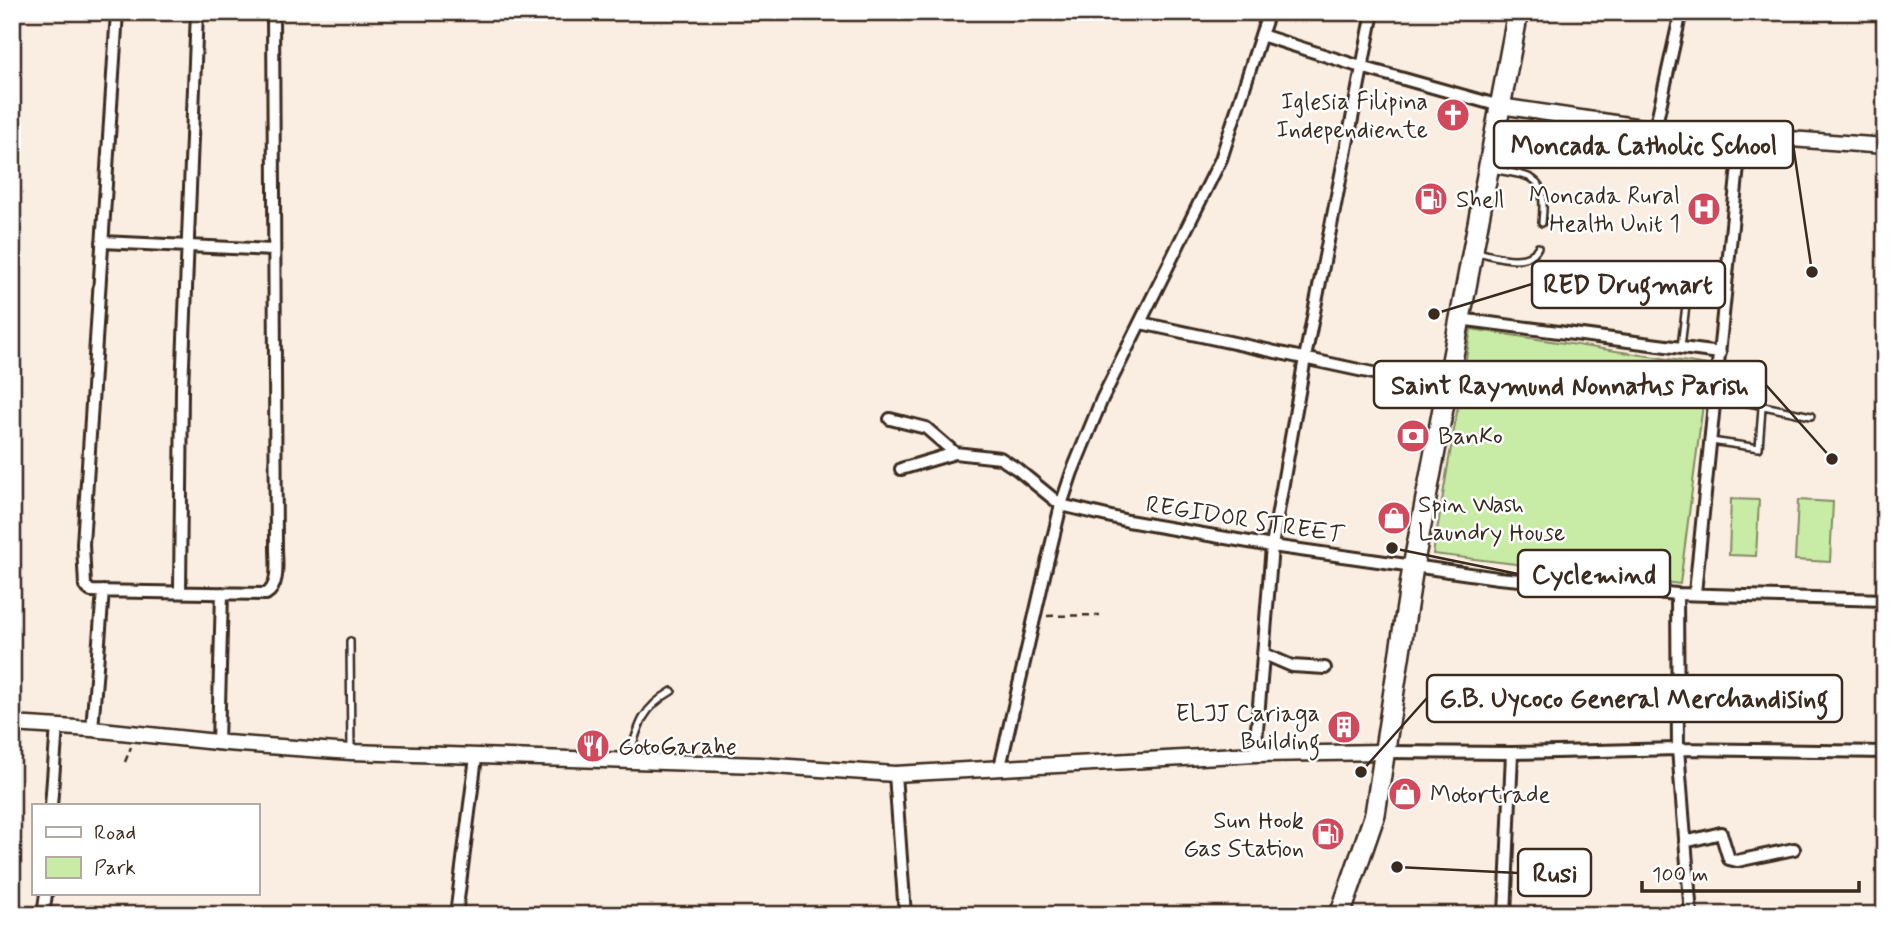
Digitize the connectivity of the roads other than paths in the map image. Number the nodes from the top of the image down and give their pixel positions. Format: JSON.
{"nodes":[{"id":1,"x":117,"y":12,"type":"edge"},
{"id":2,"x":197,"y":12,"type":"edge"},
{"id":3,"x":273,"y":12,"type":"edge"},
{"id":4,"x":1269,"y":12,"type":"edge"},
{"id":5,"x":1373,"y":12,"type":"edge"},
{"id":6,"x":1518,"y":12,"type":"edge"},
{"id":7,"x":1681,"y":12,"type":"edge"},
{"id":8,"x":1261,"y":35,"type":"junction"},
{"id":9,"x":1361,"y":67,"type":"junction"},
{"id":10,"x":1500,"y":106,"type":"junction"},
{"id":11,"x":1655,"y":129,"type":"junction"},
{"id":12,"x":1741,"y":136,"type":"junction"},
{"id":13,"x":1885,"y":146,"type":"edge"},
{"id":14,"x":1488,"y":168,"type":"junction"},
{"id":15,"x":1542,"y":223,"type":"dead end"},
{"id":16,"x":102,"y":242,"type":"junction"},
{"id":17,"x":189,"y":246,"type":"junction"},
{"id":18,"x":1538,"y":247,"type":"dead end"},
{"id":19,"x":273,"y":250,"type":"junction"},
{"id":20,"x":1472,"y":251,"type":"junction"},
{"id":21,"x":1686,"y":305,"type":"dead end"},
{"id":22,"x":1459,"y":319,"type":"junction"},
{"id":23,"x":1141,"y":323,"type":"junction"},
{"id":24,"x":1681,"y":348,"type":"junction"},
{"id":25,"x":1720,"y":353,"type":"junction"},
{"id":26,"x":1305,"y":358,"type":"junction"},
{"id":27,"x":1447,"y":389,"type":"junction"},
{"id":28,"x":1716,"y":396,"type":"junction"},
{"id":29,"x":1762,"y":408,"type":"junction"},
{"id":30,"x":1811,"y":416,"type":"dead end"},
{"id":31,"x":890,"y":419,"type":"dead end"},
{"id":32,"x":1711,"y":441,"type":"junction"},
{"id":33,"x":955,"y":453,"type":"junction"},
{"id":34,"x":901,"y":469,"type":"dead end"},
{"id":35,"x":1061,"y":505,"type":"junction"},
{"id":36,"x":1272,"y":546,"type":"junction"},
{"id":37,"x":1413,"y":568,"type":"junction"},
{"id":38,"x":103,"y":591,"type":"junction"},
{"id":39,"x":180,"y":592,"type":"junction"},
{"id":40,"x":222,"y":593,"type":"junction"},
{"id":41,"x":1695,"y":593,"type":"junction"},
{"id":42,"x":1677,"y":594,"type":"junction"},
{"id":43,"x":1885,"y":600,"type":"edge"},
{"id":44,"x":350,"y":641,"type":"dead end"},
{"id":45,"x":1264,"y":654,"type":"junction"},
{"id":46,"x":1325,"y":668,"type":"dead end"},
{"id":47,"x":672,"y":691,"type":"dead end"},
{"id":48,"x":12,"y":724,"type":"edge"},
{"id":49,"x":57,"y":726,"type":"junction"},
{"id":50,"x":92,"y":729,"type":"junction"},
{"id":51,"x":218,"y":743,"type":"junction"},
{"id":52,"x":1678,"y":749,"type":"junction"},
{"id":53,"x":351,"y":752,"type":"junction"},
{"id":54,"x":1384,"y":752,"type":"junction"},
{"id":55,"x":1885,"y":752,"type":"edge"},
{"id":56,"x":1513,"y":753,"type":"junction"},
{"id":57,"x":1255,"y":754,"type":"junction"},
{"id":58,"x":476,"y":757,"type":"junction"},
{"id":59,"x":628,"y":761,"type":"junction"},
{"id":60,"x":1000,"y":767,"type":"junction"},
{"id":61,"x":895,"y":775,"type":"junction"},
{"id":62,"x":51,"y":804,"type":"edge"},
{"id":63,"x":1685,"y":842,"type":"junction"},
{"id":64,"x":1794,"y":849,"type":"dead end"},
{"id":65,"x":46,"y":895,"type":"edge"},
{"id":66,"x":43,"y":915,"type":"edge"},
{"id":67,"x":456,"y":915,"type":"edge"},
{"id":68,"x":905,"y":915,"type":"edge"},
{"id":69,"x":1340,"y":915,"type":"edge"},
{"id":70,"x":1505,"y":915,"type":"edge"},
{"id":71,"x":1691,"y":915,"type":"edge"}],
"edges":[{"from":1,"to":16,"type":"street"},
{"from":2,"to":17,"type":"street"},
{"from":3,"to":19,"type":"street"},
{"from":4,"to":8,"type":"street"},
{"from":5,"to":9,"type":"street"},
{"from":6,"to":10,"type":"highway"},
{"from":7,"to":11,"type":"street"},
{"from":8,"to":9,"type":"street"},
{"from":8,"to":23,"type":"street"},
{"from":9,"to":10,"type":"street"},
{"from":9,"to":26,"type":"street"},
{"from":10,"to":11,"type":"street"},
{"from":10,"to":14,"type":"highway"},
{"from":11,"to":12,"type":"street"},
{"from":12,"to":13,"type":"street"},
{"from":12,"to":25,"type":"street"},
{"from":14,"to":15,"type":"lane"},
{"from":14,"to":20,"type":"highway"},
{"from":16,"to":17,"type":"street"},
{"from":16,"to":38,"type":"street"},
{"from":17,"to":19,"type":"street"},
{"from":17,"to":39,"type":"street"},
{"from":18,"to":20,"type":"lane"},
{"from":19,"to":40,"type":"street"},
{"from":20,"to":22,"type":"highway"},
{"from":21,"to":24,"type":"lane"},
{"from":22,"to":24,"type":"street"},
{"from":22,"to":27,"type":"highway"},
{"from":23,"to":26,"type":"street"},
{"from":23,"to":35,"type":"street"},
{"from":24,"to":25,"type":"street"},
{"from":25,"to":28,"type":"street"},
{"from":26,"to":27,"type":"street"},
{"from":26,"to":36,"type":"street"},
{"from":27,"to":37,"type":"highway"},
{"from":28,"to":29,"type":"lane"},
{"from":28,"to":32,"type":"street"},
{"from":29,"to":30,"type":"lane"},
{"from":29,"to":32,"type":"lane"},
{"from":31,"to":33,"type":"street"},
{"from":32,"to":41,"type":"street"},
{"from":33,"to":34,"type":"street"},
{"from":33,"to":35,"type":"street"},
{"from":35,"to":36,"type":"street","name":"REGIDOR STREET"},
{"from":35,"to":60,"type":"street"},
{"from":36,"to":37,"type":"street","name":"REGIDOR STREET"},
{"from":36,"to":45,"type":"street"},
{"from":37,"to":42,"type":"street","name":"REGIDOR STREET"},
{"from":37,"to":54,"type":"highway"},
{"from":38,"to":39,"type":"street"},
{"from":38,"to":50,"type":"street"},
{"from":39,"to":40,"type":"street"},
{"from":40,"to":51,"type":"street"},
{"from":41,"to":42,"type":"street","name":"REGIDOR STREET"},
{"from":41,"to":43,"type":"street","name":"REGIDOR STREET"},
{"from":42,"to":52,"type":"street"},
{"from":44,"to":53,"type":"lane"},
{"from":45,"to":46,"type":"street"},
{"from":45,"to":57,"type":"street"},
{"from":47,"to":59,"type":"lane"},
{"from":48,"to":49,"type":"street"},
{"from":49,"to":50,"type":"street"},
{"from":49,"to":62,"type":"street"},
{"from":50,"to":51,"type":"street"},
{"from":51,"to":53,"type":"street"},
{"from":52,"to":55,"type":"street"},
{"from":52,"to":56,"type":"street"},
{"from":52,"to":63,"type":"street"},
{"from":53,"to":58,"type":"street"},
{"from":54,"to":56,"type":"street"},
{"from":54,"to":57,"type":"street"},
{"from":54,"to":69,"type":"highway"},
{"from":56,"to":70,"type":"street"},
{"from":57,"to":60,"type":"street"},
{"from":58,"to":59,"type":"street"},
{"from":58,"to":67,"type":"street"},
{"from":59,"to":61,"type":"street"},
{"from":60,"to":61,"type":"street"},
{"from":61,"to":68,"type":"street"},
{"from":63,"to":64,"type":"street"},
{"from":63,"to":71,"type":"street"},
{"from":65,"to":66,"type":"street"}]}
